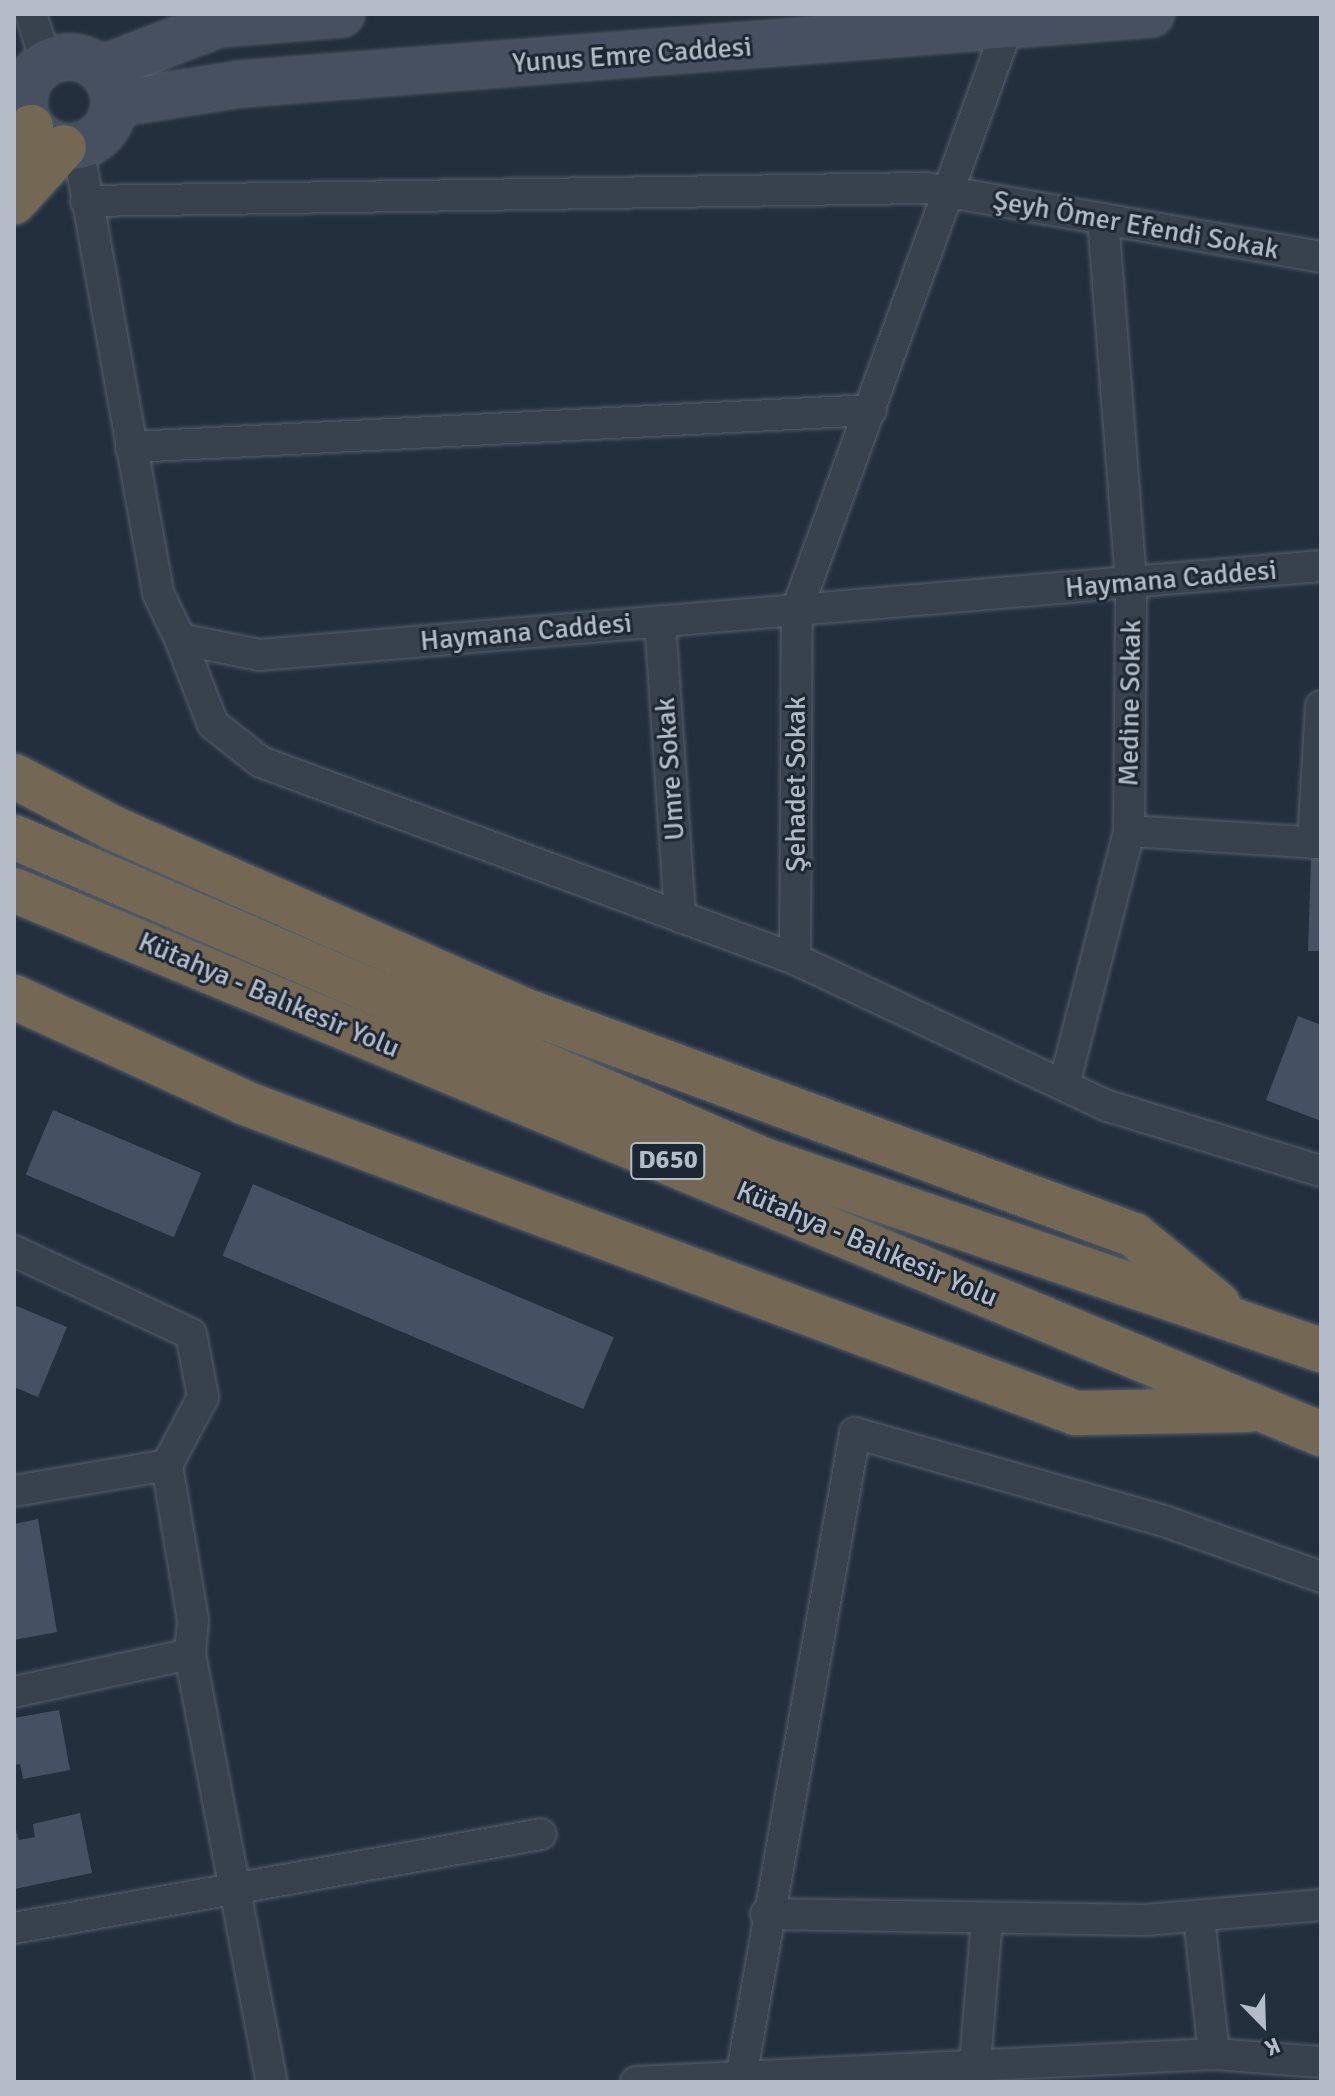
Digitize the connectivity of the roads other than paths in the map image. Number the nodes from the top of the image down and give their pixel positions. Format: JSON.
{"nodes":[{"id":1,"x":31,"y":14,"type":"edge"},
{"id":2,"x":342,"y":14,"type":"edge"},
{"id":3,"x":1151,"y":14,"type":"edge"},
{"id":4,"x":218,"y":19,"type":"edge"},
{"id":5,"x":1008,"y":26,"type":"junction"},
{"id":6,"x":108,"y":87,"type":"junction"},
{"id":7,"x":35,"y":111,"type":"edge"},
{"id":8,"x":951,"y":193,"type":"junction"},
{"id":9,"x":86,"y":201,"type":"junction"},
{"id":10,"x":14,"y":202,"type":"edge"},
{"id":11,"x":1103,"y":219,"type":"junction"},
{"id":12,"x":1321,"y":257,"type":"edge"},
{"id":13,"x":871,"y":410,"type":"junction"},
{"id":14,"x":131,"y":447,"type":"junction"},
{"id":15,"x":1321,"y":566,"type":"edge"},
{"id":16,"x":1131,"y":582,"type":"junction"},
{"id":17,"x":797,"y":610,"type":"junction"},
{"id":18,"x":660,"y":621,"type":"junction"},
{"id":19,"x":180,"y":639,"type":"junction"},
{"id":20,"x":1321,"y":706,"type":"edge"},
{"id":21,"x":14,"y":776,"type":"edge"},
{"id":22,"x":1129,"y":831,"type":"junction"},
{"id":23,"x":14,"y":837,"type":"edge"},
{"id":24,"x":1317,"y":843,"type":"edge"},
{"id":25,"x":14,"y":890,"type":"edge"},
{"id":26,"x":680,"y":917,"type":"junction"},
{"id":27,"x":795,"y":959,"type":"junction"},
{"id":28,"x":14,"y":997,"type":"edge"},
{"id":29,"x":1064,"y":1085,"type":"junction"},
{"id":30,"x":1321,"y":1171,"type":"edge"},
{"id":31,"x":14,"y":1251,"type":"edge"},
{"id":32,"x":1242,"y":1323,"type":"junction"},
{"id":33,"x":1321,"y":1350,"type":"edge"},
{"id":34,"x":1264,"y":1409,"type":"junction"},
{"id":35,"x":1321,"y":1434,"type":"edge"},
{"id":36,"x":167,"y":1465,"type":"junction"},
{"id":37,"x":14,"y":1491,"type":"edge"},
{"id":38,"x":1321,"y":1577,"type":"edge"},
{"id":39,"x":190,"y":1654,"type":"junction"},
{"id":40,"x":14,"y":1692,"type":"edge"},
{"id":41,"x":541,"y":1834,"type":"dead end"},
{"id":42,"x":229,"y":1885,"type":"junction"},
{"id":43,"x":1321,"y":1905,"type":"edge"},
{"id":44,"x":766,"y":1914,"type":"junction"},
{"id":45,"x":1199,"y":1918,"type":"junction"},
{"id":46,"x":987,"y":1919,"type":"junction"},
{"id":47,"x":14,"y":1928,"type":"edge"},
{"id":48,"x":1214,"y":2054,"type":"junction"},
{"id":49,"x":1321,"y":2062,"type":"edge"},
{"id":50,"x":975,"y":2064,"type":"junction"},
{"id":51,"x":742,"y":2072,"type":"junction"},
{"id":52,"x":272,"y":2082,"type":"edge"},
{"id":53,"x":636,"y":2082,"type":"edge"}],
"edges":[{"from":1,"to":7,"type":"street"},
{"from":2,"to":4,"type":"street"},
{"from":3,"to":5,"type":"street","name":"Yunus Emre Caddesi"},
{"from":4,"to":6,"type":"street"},
{"from":5,"to":6,"type":"street","name":"Yunus Emre Caddesi"},
{"from":5,"to":8,"type":"street","name":"Şehadet Sokak"},
{"from":6,"to":7,"type":"street"},
{"from":6,"to":7,"type":"street"},
{"from":7,"to":9,"type":"street"},
{"from":7,"to":10,"type":"highway"},
{"from":8,"to":9,"type":"street","name":"Şeyh Ömer Efendi Sokak"},
{"from":8,"to":11,"type":"street","name":"Şeyh Ömer Efendi Sokak"},
{"from":8,"to":13,"type":"street","name":"Şehadet Sokak"},
{"from":9,"to":14,"type":"street"},
{"from":11,"to":12,"type":"street","name":"Şeyh Ömer Efendi Sokak"},
{"from":11,"to":16,"type":"street","name":"Medine Sokak"},
{"from":13,"to":14,"type":"street"},
{"from":13,"to":17,"type":"street","name":"Şehadet Sokak"},
{"from":14,"to":19,"type":"street"},
{"from":15,"to":16,"type":"street","name":"Haymana Caddesi"},
{"from":16,"to":17,"type":"street","name":"Haymana Caddesi"},
{"from":16,"to":22,"type":"street","name":"Medine Sokak"},
{"from":17,"to":18,"type":"street","name":"Haymana Caddesi"},
{"from":17,"to":27,"type":"street","name":"Şehadet Sokak"},
{"from":18,"to":19,"type":"street","name":"Haymana Caddesi"},
{"from":18,"to":26,"type":"street","name":"Umre Sokak"},
{"from":19,"to":26,"type":"street"},
{"from":20,"to":24,"type":"street"},
{"from":21,"to":32,"type":"highway"},
{"from":22,"to":24,"type":"street"},
{"from":22,"to":29,"type":"street","name":"Medine Sokak"},
{"from":23,"to":32,"type":"highway","name":"Kütahya - Balıkesir Yolu","number":"D650"},
{"from":25,"to":34,"type":"highway","name":"Kütahya - Balıkesir Yolu","number":"D650"},
{"from":26,"to":27,"type":"street"},
{"from":27,"to":29,"type":"street"},
{"from":28,"to":34,"type":"highway"},
{"from":29,"to":30,"type":"street"},
{"from":31,"to":36,"type":"street"},
{"from":32,"to":33,"type":"highway","name":"Kütahya - Balıkesir Yolu","number":"D650"},
{"from":34,"to":35,"type":"highway","name":"Kütahya - Balıkesir Yolu","number":"D650"},
{"from":36,"to":37,"type":"street"},
{"from":36,"to":39,"type":"street"},
{"from":38,"to":44,"type":"street"},
{"from":39,"to":40,"type":"street"},
{"from":39,"to":42,"type":"street"},
{"from":41,"to":42,"type":"street"},
{"from":42,"to":47,"type":"street"},
{"from":42,"to":52,"type":"street"},
{"from":43,"to":45,"type":"street"},
{"from":44,"to":46,"type":"street"},
{"from":44,"to":51,"type":"street"},
{"from":45,"to":46,"type":"street"},
{"from":45,"to":48,"type":"street"},
{"from":46,"to":50,"type":"street"},
{"from":48,"to":49,"type":"street"},
{"from":48,"to":50,"type":"street"},
{"from":50,"to":51,"type":"street"},
{"from":51,"to":53,"type":"street"}]}
